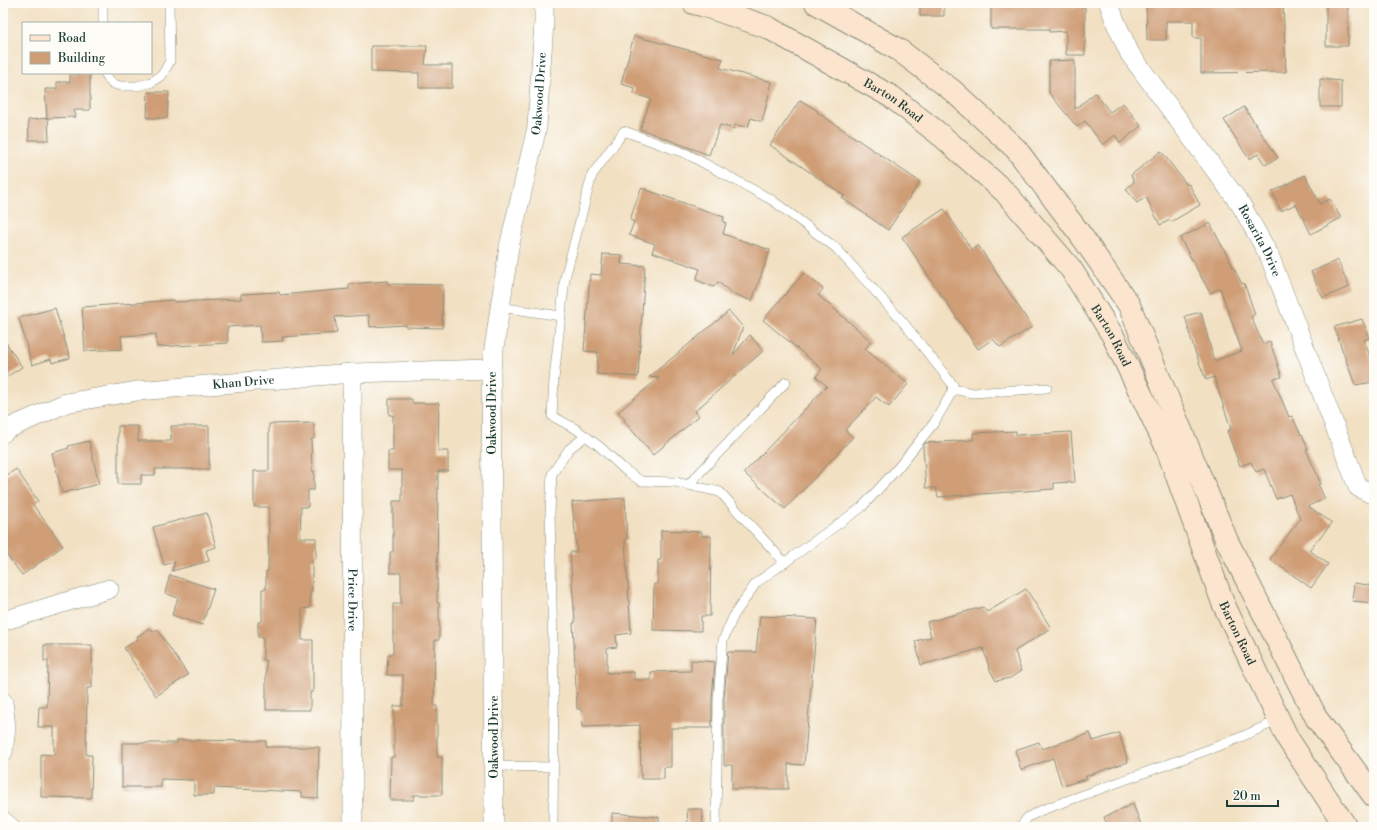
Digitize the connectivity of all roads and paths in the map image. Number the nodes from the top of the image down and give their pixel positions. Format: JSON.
{"nodes":[{"id":1,"x":103,"y":3,"type":"edge"},
{"id":2,"x":170,"y":3,"type":"edge"},
{"id":3,"x":544,"y":3,"type":"edge"},
{"id":4,"x":694,"y":3,"type":"edge"},
{"id":5,"x":816,"y":3,"type":"edge"},
{"id":6,"x":1109,"y":3,"type":"edge"},
{"id":7,"x":103,"y":22,"type":"edge"},
{"id":8,"x":106,"y":74,"type":"edge"},
{"id":9,"x":500,"y":307,"type":"junction"},
{"id":10,"x":561,"y":316,"type":"junction"},
{"id":11,"x":491,"y":369,"type":"junction"},
{"id":12,"x":352,"y":372,"type":"junction"},
{"id":13,"x":786,"y":382,"type":"dead end"},
{"id":14,"x":1047,"y":388,"type":"dead end"},
{"id":15,"x":952,"y":389,"type":"junction"},
{"id":16,"x":3,"y":433,"type":"edge"},
{"id":17,"x":586,"y":436,"type":"junction"},
{"id":18,"x":688,"y":485,"type":"junction"},
{"id":19,"x":1374,"y":495,"type":"edge"},
{"id":20,"x":784,"y":563,"type":"junction"},
{"id":21,"x":109,"y":589,"type":"dead end"},
{"id":22,"x":3,"y":621,"type":"edge"},
{"id":23,"x":3,"y":702,"type":"edge"},
{"id":24,"x":1279,"y":720,"type":"junction"},
{"id":25,"x":3,"y":752,"type":"edge"},
{"id":26,"x":494,"y":766,"type":"junction"},
{"id":27,"x":554,"y":767,"type":"junction"},
{"id":28,"x":1374,"y":796,"type":"edge"},
{"id":29,"x":353,"y":827,"type":"edge"},
{"id":30,"x":494,"y":827,"type":"edge"},
{"id":31,"x":553,"y":827,"type":"edge"},
{"id":32,"x":716,"y":827,"type":"edge"},
{"id":33,"x":1020,"y":827,"type":"edge"},
{"id":34,"x":1346,"y":827,"type":"edge"}],
"edges":[{"from":1,"to":7,"type":"lane"},
{"from":2,"to":8,"type":"lane"},
{"from":3,"to":9,"type":"street","name":"Oakwood Drive"},
{"from":4,"to":24,"type":"main road","name":"Barton Road"},
{"from":5,"to":28,"type":"main road"},
{"from":6,"to":19,"type":"street","name":"Rosarita Drive"},
{"from":9,"to":10,"type":"lane"},
{"from":9,"to":11,"type":"street","name":"Oakwood Drive"},
{"from":10,"to":15,"type":"lane"},
{"from":10,"to":17,"type":"lane"},
{"from":11,"to":12,"type":"street","name":"Khan Drive"},
{"from":11,"to":26,"type":"street","name":"Oakwood Drive"},
{"from":12,"to":16,"type":"street","name":"Khan Drive"},
{"from":12,"to":29,"type":"street","name":"Price Drive"},
{"from":13,"to":18,"type":"lane"},
{"from":14,"to":15,"type":"lane"},
{"from":15,"to":20,"type":"lane"},
{"from":17,"to":18,"type":"lane"},
{"from":17,"to":27,"type":"lane"},
{"from":18,"to":20,"type":"lane"},
{"from":20,"to":32,"type":"lane"},
{"from":21,"to":22,"type":"street"},
{"from":23,"to":25,"type":"street"},
{"from":24,"to":33,"type":"lane"},
{"from":24,"to":34,"type":"main road","name":"Barton Road"},
{"from":26,"to":27,"type":"lane"},
{"from":26,"to":30,"type":"street","name":"Oakwood Drive"},
{"from":27,"to":31,"type":"lane"}]}
